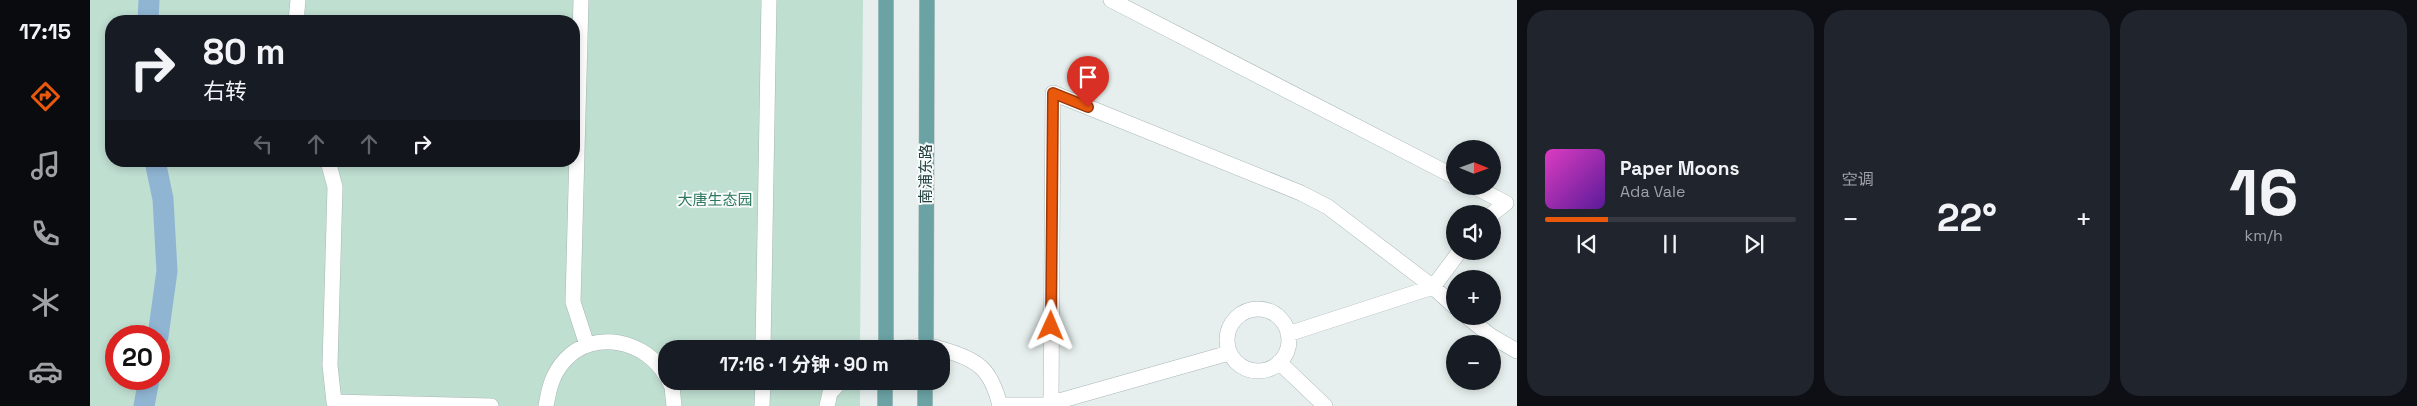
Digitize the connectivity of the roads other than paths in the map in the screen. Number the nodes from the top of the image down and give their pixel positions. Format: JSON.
{"nodes":[{"id":1,"x":298,"y":0,"type":"edge"},
{"id":2,"x":581,"y":0,"type":"edge"},
{"id":3,"x":770,"y":0,"type":"edge"},
{"id":4,"x":886,"y":0,"type":"edge"},
{"id":5,"x":927,"y":0,"type":"edge"},
{"id":6,"x":1111,"y":0,"type":"edge"},
{"id":7,"x":297,"y":15,"type":"edge"},
{"id":8,"x":580,"y":43,"type":"edge"},
{"id":9,"x":330,"y":167,"type":"edge"},
{"id":10,"x":577,"y":167,"type":"edge"},
{"id":11,"x":1446,"y":172,"type":"edge"},
{"id":12,"x":1511,"y":198,"type":"edge"},
{"id":13,"x":1501,"y":206,"type":"edge"},
{"id":14,"x":1453,"y":260,"type":"edge"},
{"id":15,"x":1433,"y":287,"type":"junction"},
{"id":16,"x":1446,"y":299,"type":"edge"},
{"id":17,"x":1478,"y":325,"type":"edge"},
{"id":18,"x":1288,"y":334,"type":"junction"},
{"id":19,"x":763,"y":340,"type":"edge"},
{"id":20,"x":886,"y":340,"type":"edge"},
{"id":21,"x":933,"y":340,"type":"edge"},
{"id":22,"x":587,"y":345,"type":"junction"},
{"id":23,"x":1517,"y":351,"type":"edge"},
{"id":24,"x":950,"y":352,"type":"edge"},
{"id":25,"x":1229,"y":352,"type":"junction"},
{"id":26,"x":658,"y":362,"type":"edge"},
{"id":27,"x":1279,"y":362,"type":"junction"},
{"id":28,"x":672,"y":390,"type":"edge"},
{"id":29,"x":763,"y":390,"type":"edge"},
{"id":30,"x":833,"y":390,"type":"edge"},
{"id":31,"x":885,"y":390,"type":"edge"},
{"id":32,"x":925,"y":390,"type":"edge"},
{"id":33,"x":1051,"y":403,"type":"junction"},
{"id":34,"x":491,"y":406,"type":"edge"},
{"id":35,"x":546,"y":406,"type":"edge"},
{"id":36,"x":674,"y":406,"type":"edge"},
{"id":37,"x":762,"y":406,"type":"edge"},
{"id":38,"x":827,"y":406,"type":"edge"},
{"id":39,"x":885,"y":406,"type":"edge"},
{"id":40,"x":925,"y":406,"type":"edge"},
{"id":41,"x":1000,"y":406,"type":"edge"},
{"id":42,"x":1325,"y":406,"type":"edge"}],
"edges":[{"from":1,"to":7,"type":"street"},
{"from":2,"to":8,"type":"street"},
{"from":3,"to":19,"type":"street"},
{"from":4,"to":20,"type":"main road"},
{"from":5,"to":21,"type":"main road","name":"南浦东路"},
{"from":6,"to":11,"type":"street"},
{"from":9,"to":34,"type":"street"},
{"from":10,"to":22,"type":"street"},
{"from":12,"to":13,"type":"street"},
{"from":14,"to":15,"type":"street"},
{"from":15,"to":16,"type":"street"},
{"from":15,"to":18,"type":"street"},
{"from":15,"to":33,"type":"street"},
{"from":17,"to":23,"type":"street"},
{"from":18,"to":25,"type":"street"},
{"from":18,"to":27,"type":"street"},
{"from":22,"to":26,"type":"street"},
{"from":22,"to":35,"type":"street"},
{"from":24,"to":41,"type":"street"},
{"from":25,"to":27,"type":"street"},
{"from":25,"to":33,"type":"street"},
{"from":27,"to":42,"type":"street"},
{"from":28,"to":36,"type":"street"},
{"from":29,"to":37,"type":"street"},
{"from":30,"to":38,"type":"street"},
{"from":31,"to":39,"type":"main road"},
{"from":32,"to":40,"type":"main road"},
{"from":33,"to":41,"type":"street"}]}
